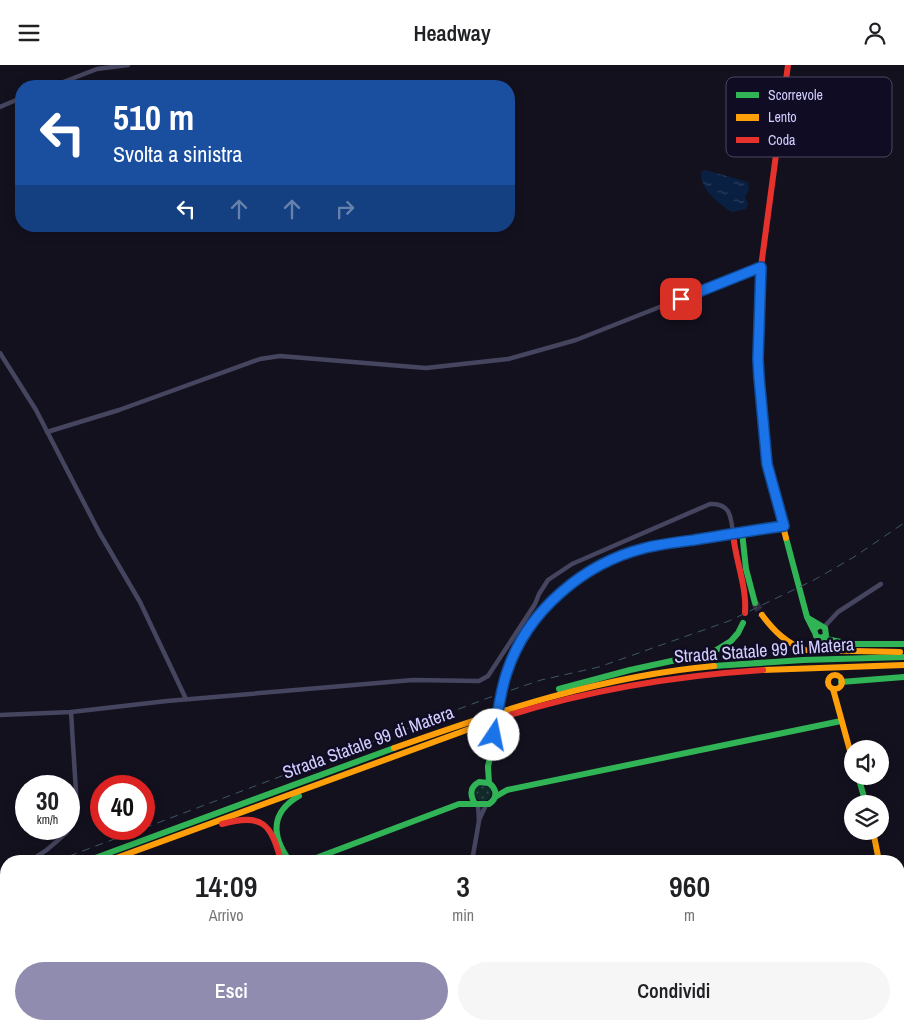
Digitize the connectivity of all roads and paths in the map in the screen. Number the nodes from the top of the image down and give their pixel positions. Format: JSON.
{"nodes":[{"id":1,"x":128,"y":65,"type":"edge"},
{"id":2,"x":68,"y":80,"type":"edge"},
{"id":3,"x":15,"y":101,"type":"edge"},
{"id":4,"x":0,"y":107,"type":"edge"},
{"id":5,"x":776,"y":157,"type":"edge"},
{"id":6,"x":761,"y":267,"type":"junction"},
{"id":7,"x":0,"y":353,"type":"edge"},
{"id":8,"x":48,"y":432,"type":"junction"},
{"id":9,"x":784,"y":526,"type":"junction"},
{"id":10,"x":742,"y":532,"type":"junction"},
{"id":11,"x":733,"y":533,"type":"junction"},
{"id":12,"x":881,"y":583,"type":"dead end"},
{"id":13,"x":756,"y":603,"type":"tunnel mouth"},
{"id":14,"x":745,"y":613,"type":"dead end"},
{"id":15,"x":762,"y":615,"type":"tunnel mouth"},
{"id":16,"x":743,"y":623,"type":"dead end"},
{"id":17,"x":821,"y":631,"type":"junction"},
{"id":18,"x":904,"y":644,"type":"edge"},
{"id":19,"x":904,"y":653,"type":"edge"},
{"id":20,"x":904,"y":657,"type":"edge"},
{"id":21,"x":904,"y":665,"type":"edge"},
{"id":22,"x":904,"y":677,"type":"edge"},
{"id":23,"x":841,"y":682,"type":"junction"},
{"id":24,"x":833,"y":689,"type":"junction"},
{"id":25,"x":186,"y":699,"type":"junction"},
{"id":26,"x":71,"y":712,"type":"junction"},
{"id":27,"x":0,"y":715,"type":"edge"},
{"id":28,"x":475,"y":719,"type":"junction"},
{"id":29,"x":841,"y":721,"type":"junction"},
{"id":30,"x":846,"y":740,"type":"edge"},
{"id":31,"x":402,"y":753,"type":"junction"},
{"id":32,"x":488,"y":767,"type":"junction"},
{"id":33,"x":75,"y":775,"type":"edge"},
{"id":34,"x":479,"y":782,"type":"junction"},
{"id":35,"x":492,"y":785,"type":"junction"},
{"id":36,"x":507,"y":790,"type":"junction"},
{"id":37,"x":471,"y":794,"type":"junction"},
{"id":38,"x":495,"y":797,"type":"junction"},
{"id":39,"x":476,"y":803,"type":"junction"},
{"id":40,"x":460,"y":804,"type":"junction"},
{"id":41,"x":486,"y":805,"type":"junction"},
{"id":42,"x":479,"y":821,"type":"junction"},
{"id":43,"x":59,"y":840,"type":"edge"},
{"id":44,"x":875,"y":840,"type":"edge"},
{"id":45,"x":41,"y":855,"type":"edge"},
{"id":46,"x":103,"y":855,"type":"edge"},
{"id":47,"x":124,"y":855,"type":"edge"},
{"id":48,"x":134,"y":855,"type":"edge"},
{"id":49,"x":279,"y":855,"type":"edge"},
{"id":50,"x":285,"y":855,"type":"edge"},
{"id":51,"x":324,"y":855,"type":"edge"},
{"id":52,"x":473,"y":855,"type":"edge"},
{"id":53,"x":878,"y":855,"type":"edge"}],
"edges":[{"from":1,"to":2,"type":"street"},
{"from":3,"to":4,"type":"street"},
{"from":5,"to":6,"type":"main road"},
{"from":6,"to":8,"type":"street"},
{"from":6,"to":9,"type":"main road"},
{"from":7,"to":8,"type":"street"},
{"from":8,"to":25,"type":"street"},
{"from":9,"to":10,"type":"main road"},
{"from":9,"to":17,"type":"main road"},
{"from":10,"to":11,"type":"main road"},
{"from":10,"to":13,"type":"main road"},
{"from":11,"to":14,"type":"main road"},
{"from":11,"to":25,"type":"street"},
{"from":11,"to":32,"type":"main road","bridge":true},
{"from":12,"to":17,"type":"street"},
{"from":15,"to":19,"type":"main road"},
{"from":16,"to":28,"type":"main road"},
{"from":17,"to":18,"type":"main road"},
{"from":20,"to":28,"type":"main road","name":"Strada Statale 99 di Matera"},
{"from":21,"to":31,"type":"main road"},
{"from":22,"to":23,"type":"main road"},
{"from":23,"to":24,"type":"main road"},
{"from":23,"to":24,"type":"main road"},
{"from":24,"to":29,"type":"main road"},
{"from":25,"to":26,"type":"street"},
{"from":26,"to":27,"type":"street"},
{"from":26,"to":33,"type":"street"},
{"from":28,"to":46,"type":"main road","name":"Strada Statale 99 di Matera"},
{"from":29,"to":30,"type":"main road"},
{"from":29,"to":36,"type":"main road"},
{"from":31,"to":47,"type":"main road"},
{"from":31,"to":50,"type":"main road"},
{"from":32,"to":34,"type":"main road"},
{"from":32,"to":35,"type":"main road"},
{"from":34,"to":35,"type":"main road"},
{"from":34,"to":37,"type":"main road"},
{"from":35,"to":36,"type":"main road"},
{"from":35,"to":38,"type":"main road"},
{"from":36,"to":38,"type":"main road"},
{"from":37,"to":39,"type":"main road"},
{"from":37,"to":40,"type":"main road"},
{"from":38,"to":41,"type":"main road"},
{"from":39,"to":40,"type":"main road"},
{"from":39,"to":41,"type":"main road"},
{"from":39,"to":42,"type":"street"},
{"from":40,"to":51,"type":"main road"},
{"from":41,"to":42,"type":"street"},
{"from":42,"to":52,"type":"street"},
{"from":43,"to":45,"type":"street"},
{"from":44,"to":53,"type":"main road"},
{"from":48,"to":49,"type":"main road"}]}
